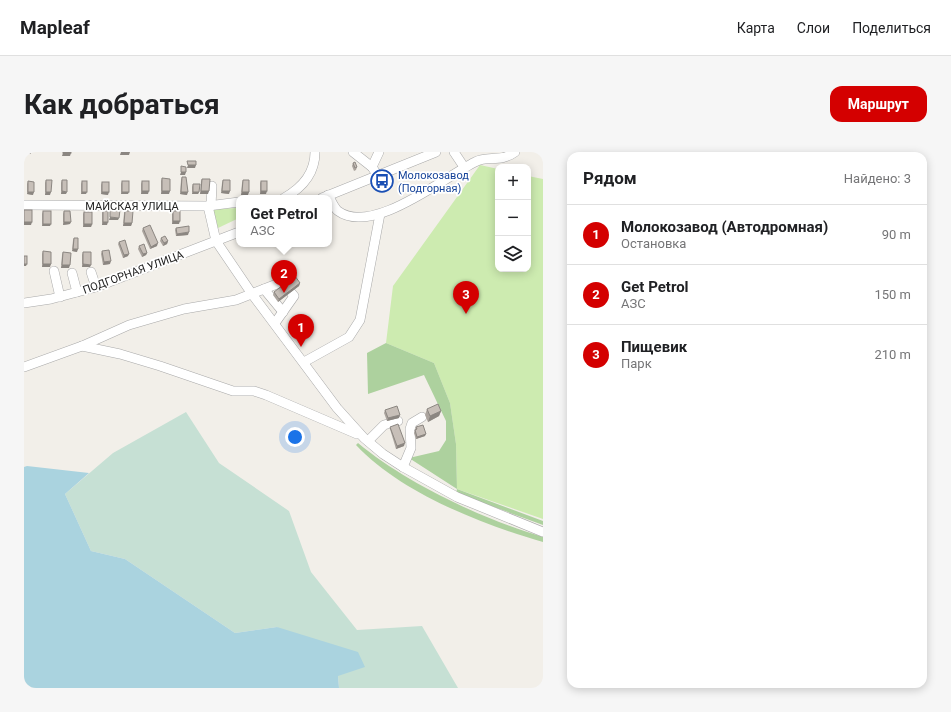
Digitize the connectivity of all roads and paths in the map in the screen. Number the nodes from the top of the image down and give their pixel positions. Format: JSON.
{"nodes":[{"id":1,"x":314,"y":152,"type":"edge"},
{"id":2,"x":353,"y":152,"type":"edge"},
{"id":3,"x":379,"y":152,"type":"edge"},
{"id":4,"x":436,"y":152,"type":"edge"},
{"id":5,"x":454,"y":152,"type":"edge"},
{"id":6,"x":515,"y":152,"type":"edge"},
{"id":7,"x":372,"y":167,"type":"junction"},
{"id":8,"x":464,"y":167,"type":"junction"},
{"id":9,"x":378,"y":176,"type":"junction"},
{"id":10,"x":212,"y":186,"type":"dead end"},
{"id":11,"x":288,"y":195,"type":"edge"},
{"id":12,"x":330,"y":195,"type":"edge"},
{"id":13,"x":236,"y":202,"type":"edge"},
{"id":14,"x":24,"y":205,"type":"edge"},
{"id":15,"x":332,"y":205,"type":"edge"},
{"id":16,"x":210,"y":206,"type":"junction"},
{"id":17,"x":380,"y":214,"type":"junction"},
{"id":18,"x":236,"y":233,"type":"edge"},
{"id":19,"x":216,"y":241,"type":"junction"},
{"id":20,"x":54,"y":271,"type":"dead end"},
{"id":21,"x":91,"y":272,"type":"dead end"},
{"id":22,"x":72,"y":273,"type":"dead end"},
{"id":23,"x":96,"y":286,"type":"junction"},
{"id":24,"x":267,"y":288,"type":"junction"},
{"id":25,"x":77,"y":292,"type":"junction"},
{"id":26,"x":252,"y":294,"type":"junction"},
{"id":27,"x":60,"y":297,"type":"junction"},
{"id":28,"x":24,"y":304,"type":"edge"},
{"id":29,"x":284,"y":310,"type":"junction"},
{"id":30,"x":275,"y":323,"type":"junction"},
{"id":31,"x":82,"y":346,"type":"junction"},
{"id":32,"x":304,"y":362,"type":"junction"},
{"id":33,"x":24,"y":367,"type":"edge"},
{"id":34,"x":422,"y":417,"type":"dead end"},
{"id":35,"x":398,"y":421,"type":"dead end"},
{"id":36,"x":366,"y":440,"type":"junction"},
{"id":37,"x":403,"y":468,"type":"junction"},
{"id":38,"x":543,"y":532,"type":"edge"}],
"edges":[{"from":1,"to":11,"type":"street"},
{"from":2,"to":7,"type":"street"},
{"from":3,"to":7,"type":"street"},
{"from":4,"to":9,"type":"street"},
{"from":5,"to":8,"type":"street"},
{"from":6,"to":8,"type":"street"},
{"from":7,"to":9,"type":"street"},
{"from":8,"to":17,"type":"street"},
{"from":9,"to":12,"type":"street"},
{"from":10,"to":16,"type":"street"},
{"from":13,"to":16,"type":"street","name":"МАЙСКАЯ УЛИЦА"},
{"from":14,"to":16,"type":"street","name":"МАЙСКАЯ УЛИЦА"},
{"from":15,"to":17,"type":"street"},
{"from":16,"to":19,"type":"street"},
{"from":17,"to":32,"type":"street"},
{"from":18,"to":19,"type":"street","name":"ПОДГОРНАЯ УЛИЦА"},
{"from":19,"to":23,"type":"street","name":"ПОДГОРНАЯ УЛИЦА"},
{"from":19,"to":26,"type":"street"},
{"from":20,"to":27,"type":"street"},
{"from":21,"to":23,"type":"street"},
{"from":22,"to":25,"type":"street"},
{"from":23,"to":25,"type":"street","name":"ПОДГОРНАЯ УЛИЦА"},
{"from":24,"to":26,"type":"street"},
{"from":24,"to":29,"type":"street"},
{"from":24,"to":29,"type":"street"},
{"from":25,"to":27,"type":"street","name":"ПОДГОРНАЯ УЛИЦА"},
{"from":26,"to":30,"type":"street"},
{"from":26,"to":31,"type":"street"},
{"from":27,"to":28,"type":"street","name":"ПОДГОРНАЯ УЛИЦА"},
{"from":29,"to":30,"type":"street"},
{"from":30,"to":32,"type":"street"},
{"from":31,"to":33,"type":"street"},
{"from":31,"to":36,"type":"street"},
{"from":32,"to":36,"type":"street"},
{"from":34,"to":37,"type":"street"},
{"from":35,"to":36,"type":"street"},
{"from":36,"to":37,"type":"street"},
{"from":37,"to":38,"type":"street"}]}
